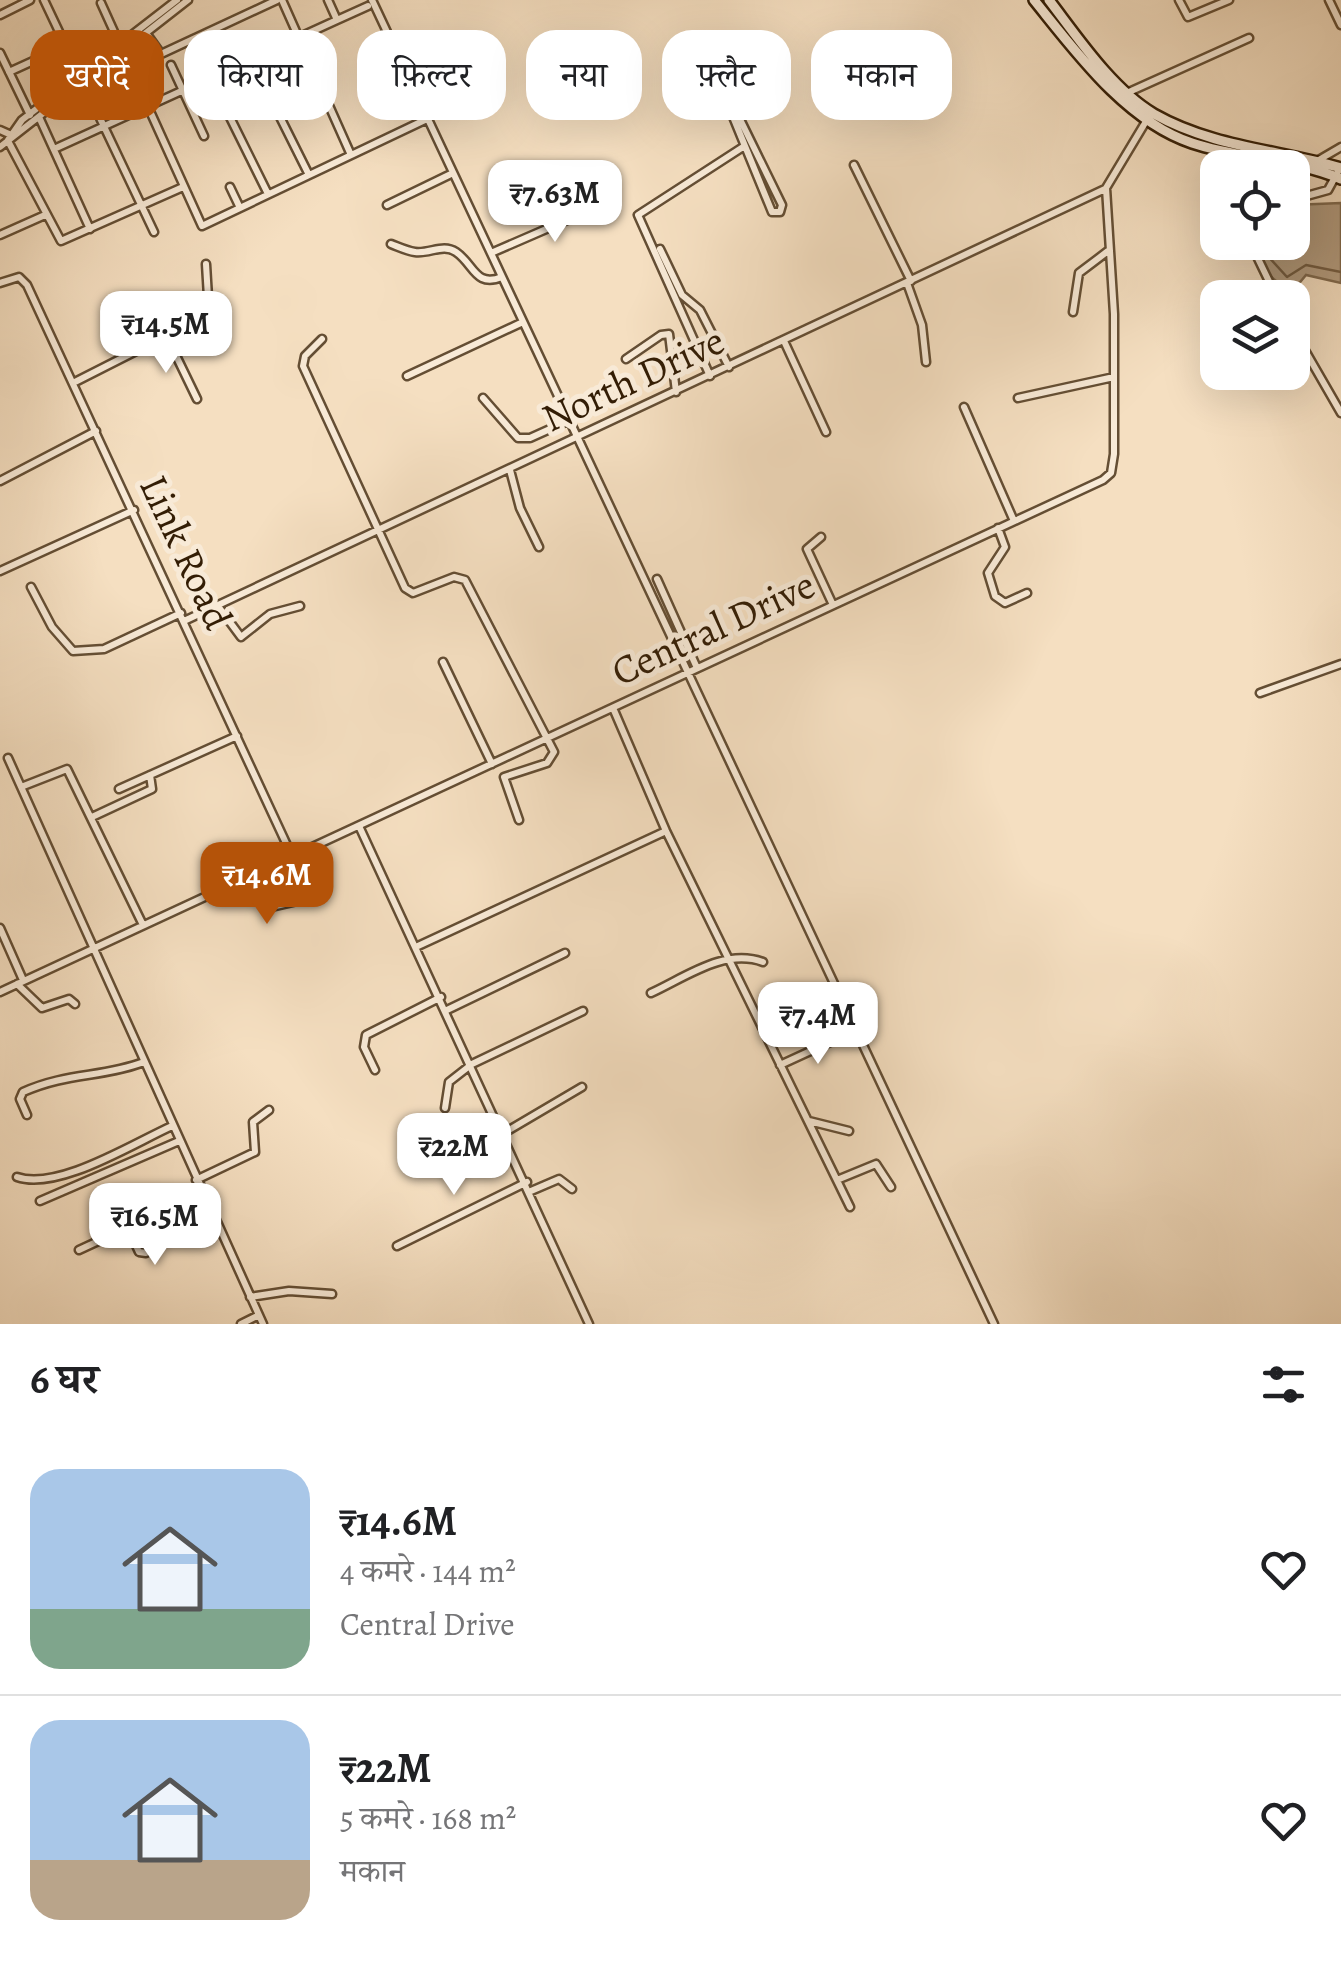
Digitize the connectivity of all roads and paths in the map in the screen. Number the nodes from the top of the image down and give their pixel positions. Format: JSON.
{"nodes":[{"id":1,"x":30,"y":0,"type":"edge"},
{"id":2,"x":44,"y":0,"type":"edge"},
{"id":3,"x":177,"y":0,"type":"edge"},
{"id":4,"x":188,"y":0,"type":"edge"},
{"id":5,"x":280,"y":0,"type":"edge"},
{"id":6,"x":328,"y":0,"type":"edge"},
{"id":7,"x":1034,"y":0,"type":"edge"},
{"id":8,"x":1048,"y":0,"type":"edge"},
{"id":9,"x":1179,"y":0,"type":"edge"},
{"id":10,"x":1228,"y":0,"type":"edge"},
{"id":11,"x":1329,"y":0,"type":"edge"},
{"id":12,"x":101,"y":3,"type":"dead end"},
{"id":13,"x":370,"y":3,"type":"edge"},
{"id":14,"x":0,"y":14,"type":"edge"},
{"id":15,"x":337,"y":20,"type":"junction"},
{"id":16,"x":1341,"y":25,"type":"edge"},
{"id":17,"x":58,"y":30,"type":"edge"},
{"id":18,"x":115,"y":30,"type":"edge"},
{"id":19,"x":145,"y":30,"type":"edge"},
{"id":20,"x":145,"y":30,"type":"edge"},
{"id":21,"x":295,"y":30,"type":"edge"},
{"id":22,"x":314,"y":30,"type":"edge"},
{"id":23,"x":383,"y":30,"type":"edge"},
{"id":24,"x":1248,"y":38,"type":"dead end"},
{"id":25,"x":0,"y":53,"type":"edge"},
{"id":26,"x":164,"y":53,"type":"edge"},
{"id":27,"x":30,"y":62,"type":"edge"},
{"id":28,"x":171,"y":65,"type":"dead end"},
{"id":29,"x":9,"y":72,"type":"junction"},
{"id":30,"x":184,"y":90,"type":"joint"},
{"id":31,"x":1129,"y":92,"type":"junction"},
{"id":32,"x":164,"y":99,"type":"edge"},
{"id":33,"x":30,"y":111,"type":"edge"},
{"id":34,"x":1150,"y":116,"type":"junction"},
{"id":35,"x":32,"y":120,"type":"edge"},
{"id":36,"x":35,"y":120,"type":"edge"},
{"id":37,"x":102,"y":120,"type":"edge"},
{"id":38,"x":116,"y":120,"type":"edge"},
{"id":39,"x":153,"y":120,"type":"edge"},
{"id":40,"x":197,"y":120,"type":"edge"},
{"id":41,"x":231,"y":120,"type":"edge"},
{"id":42,"x":282,"y":120,"type":"edge"},
{"id":43,"x":336,"y":120,"type":"edge"},
{"id":44,"x":425,"y":120,"type":"edge"},
{"id":45,"x":427,"y":120,"type":"edge"},
{"id":46,"x":105,"y":125,"type":"junction"},
{"id":47,"x":0,"y":130,"type":"edge"},
{"id":48,"x":204,"y":136,"type":"dead end"},
{"id":49,"x":9,"y":138,"type":"junction"},
{"id":50,"x":743,"y":147,"type":"junction"},
{"id":51,"x":1341,"y":147,"type":"edge"},
{"id":52,"x":0,"y":148,"type":"edge"},
{"id":53,"x":54,"y":149,"type":"junction"},
{"id":54,"x":352,"y":155,"type":"junction"},
{"id":55,"x":1317,"y":161,"type":"junction"},
{"id":56,"x":854,"y":165,"type":"dead end"},
{"id":57,"x":453,"y":173,"type":"junction"},
{"id":58,"x":1340,"y":173,"type":"edge"},
{"id":59,"x":310,"y":175,"type":"junction"},
{"id":60,"x":183,"y":187,"type":"junction"},
{"id":61,"x":230,"y":187,"type":"dead end"},
{"id":62,"x":1106,"y":188,"type":"junction"},
{"id":63,"x":268,"y":194,"type":"junction"},
{"id":64,"x":1310,"y":195,"type":"edge"},
{"id":65,"x":604,"y":204,"type":"dead end"},
{"id":66,"x":142,"y":206,"type":"junction"},
{"id":67,"x":386,"y":206,"type":"dead end"},
{"id":68,"x":240,"y":208,"type":"junction"},
{"id":69,"x":45,"y":215,"type":"junction"},
{"id":70,"x":90,"y":230,"type":"junction"},
{"id":71,"x":154,"y":232,"type":"dead end"},
{"id":72,"x":0,"y":235,"type":"edge"},
{"id":73,"x":391,"y":244,"type":"dead end"},
{"id":74,"x":660,"y":249,"type":"dead end"},
{"id":75,"x":1108,"y":251,"type":"junction"},
{"id":76,"x":491,"y":254,"type":"junction"},
{"id":77,"x":206,"y":264,"type":"dead end"},
{"id":78,"x":502,"y":278,"type":"junction"},
{"id":79,"x":909,"y":282,"type":"junction"},
{"id":80,"x":0,"y":283,"type":"edge"},
{"id":81,"x":1073,"y":312,"type":"dead end"},
{"id":82,"x":523,"y":322,"type":"junction"},
{"id":83,"x":167,"y":337,"type":"junction"},
{"id":84,"x":322,"y":339,"type":"dead end"},
{"id":85,"x":784,"y":340,"type":"junction"},
{"id":86,"x":626,"y":359,"type":"dead end"},
{"id":87,"x":1310,"y":359,"type":"edge"},
{"id":88,"x":926,"y":362,"type":"dead end"},
{"id":89,"x":729,"y":367,"type":"junction"},
{"id":90,"x":406,"y":376,"type":"dead end"},
{"id":91,"x":710,"y":376,"type":"junction"},
{"id":92,"x":1114,"y":377,"type":"junction"},
{"id":93,"x":74,"y":383,"type":"junction"},
{"id":94,"x":676,"y":392,"type":"junction"},
{"id":95,"x":483,"y":398,"type":"dead end"},
{"id":96,"x":1018,"y":398,"type":"dead end"},
{"id":97,"x":197,"y":400,"type":"dead end"},
{"id":98,"x":964,"y":407,"type":"dead end"},
{"id":99,"x":1341,"y":413,"type":"edge"},
{"id":100,"x":570,"y":420,"type":"junction"},
{"id":101,"x":96,"y":431,"type":"junction"},
{"id":102,"x":826,"y":432,"type":"dead end"},
{"id":103,"x":578,"y":438,"type":"junction"},
{"id":104,"x":510,"y":470,"type":"junction"},
{"id":105,"x":0,"y":481,"type":"edge"},
{"id":106,"x":134,"y":510,"type":"junction"},
{"id":107,"x":1014,"y":521,"type":"junction"},
{"id":108,"x":998,"y":528,"type":"junction"},
{"id":109,"x":380,"y":530,"type":"junction"},
{"id":110,"x":821,"y":537,"type":"dead end"},
{"id":111,"x":539,"y":547,"type":"dead end"},
{"id":112,"x":0,"y":571,"type":"edge"},
{"id":113,"x":657,"y":579,"type":"dead end"},
{"id":114,"x":31,"y":587,"type":"dead end"},
{"id":115,"x":1027,"y":593,"type":"dead end"},
{"id":116,"x":833,"y":605,"type":"junction"},
{"id":117,"x":218,"y":606,"type":"junction"},
{"id":118,"x":300,"y":606,"type":"dead end"},
{"id":119,"x":182,"y":617,"type":"junction"},
{"id":120,"x":443,"y":662,"type":"dead end"},
{"id":121,"x":1341,"y":664,"type":"edge"},
{"id":122,"x":697,"y":668,"type":"junction"},
{"id":123,"x":687,"y":673,"type":"junction"},
{"id":124,"x":1260,"y":693,"type":"dead end"},
{"id":125,"x":613,"y":707,"type":"junction"},
{"id":126,"x":236,"y":736,"type":"junction"},
{"id":127,"x":548,"y":738,"type":"junction"},
{"id":128,"x":8,"y":758,"type":"dead end"},
{"id":129,"x":492,"y":764,"type":"junction"},
{"id":130,"x":150,"y":775,"type":"junction"},
{"id":131,"x":21,"y":787,"type":"junction"},
{"id":132,"x":119,"y":789,"type":"dead end"},
{"id":133,"x":92,"y":817,"type":"junction"},
{"id":134,"x":519,"y":820,"type":"dead end"},
{"id":135,"x":359,"y":826,"type":"junction"},
{"id":136,"x":666,"y":831,"type":"junction"},
{"id":137,"x":292,"y":856,"type":"junction"},
{"id":138,"x":246,"y":877,"type":"junction"},
{"id":139,"x":324,"y":895,"type":"dead end"},
{"id":140,"x":143,"y":925,"type":"junction"},
{"id":141,"x":0,"y":928,"type":"edge"},
{"id":142,"x":418,"y":946,"type":"junction"},
{"id":143,"x":95,"y":948,"type":"junction"},
{"id":144,"x":565,"y":953,"type":"dead end"},
{"id":145,"x":728,"y":958,"type":"junction"},
{"id":146,"x":763,"y":962,"type":"dead end"},
{"id":147,"x":20,"y":982,"type":"junction"},
{"id":148,"x":0,"y":992,"type":"edge"},
{"id":149,"x":651,"y":993,"type":"dead end"},
{"id":150,"x":441,"y":997,"type":"junction"},
{"id":151,"x":75,"y":1004,"type":"dead end"},
{"id":152,"x":447,"y":1010,"type":"junction"},
{"id":153,"x":582,"y":1012,"type":"dead end"},
{"id":154,"x":842,"y":1036,"type":"dead end"},
{"id":155,"x":144,"y":1062,"type":"junction"},
{"id":156,"x":472,"y":1064,"type":"junction"},
{"id":157,"x":780,"y":1065,"type":"junction"},
{"id":158,"x":374,"y":1070,"type":"dead end"},
{"id":159,"x":582,"y":1087,"type":"dead end"},
{"id":160,"x":445,"y":1108,"type":"dead end"},
{"id":161,"x":268,"y":1110,"type":"dead end"},
{"id":162,"x":27,"y":1115,"type":"dead end"},
{"id":163,"x":808,"y":1121,"type":"junction"},
{"id":164,"x":172,"y":1126,"type":"junction"},
{"id":165,"x":849,"y":1131,"type":"dead end"},
{"id":166,"x":504,"y":1132,"type":"junction"},
{"id":167,"x":179,"y":1141,"type":"junction"},
{"id":168,"x":17,"y":1177,"type":"dead end"},
{"id":169,"x":196,"y":1180,"type":"junction"},
{"id":170,"x":837,"y":1180,"type":"junction"},
{"id":171,"x":527,"y":1182,"type":"junction"},
{"id":172,"x":891,"y":1187,"type":"dead end"},
{"id":173,"x":572,"y":1188,"type":"dead end"},
{"id":174,"x":530,"y":1191,"type":"junction"},
{"id":175,"x":202,"y":1193,"type":"junction"},
{"id":176,"x":40,"y":1202,"type":"dead end"},
{"id":177,"x":850,"y":1207,"type":"dead end"},
{"id":178,"x":142,"y":1221,"type":"junction"},
{"id":179,"x":128,"y":1228,"type":"junction"},
{"id":180,"x":397,"y":1246,"type":"dead end"},
{"id":181,"x":79,"y":1250,"type":"dead end"},
{"id":182,"x":332,"y":1294,"type":"dead end"},
{"id":183,"x":250,"y":1297,"type":"junction"},
{"id":184,"x":259,"y":1315,"type":"junction"},
{"id":185,"x":241,"y":1324,"type":"edge"},
{"id":186,"x":263,"y":1324,"type":"edge"},
{"id":187,"x":589,"y":1324,"type":"edge"},
{"id":188,"x":994,"y":1324,"type":"edge"}],
"edges":[{"from":1,"to":14,"type":"street"},
{"from":2,"to":17,"type":"street"},
{"from":3,"to":19,"type":"street"},
{"from":4,"to":20,"type":"street"},
{"from":5,"to":21,"type":"street"},
{"from":5,"to":26,"type":"street"},
{"from":6,"to":15,"type":"street"},
{"from":7,"to":34,"type":"main road"},
{"from":8,"to":31,"type":"main road"},
{"from":9,"to":10,"type":"street"},
{"from":11,"to":16,"type":"street"},
{"from":12,"to":18,"type":"street"},
{"from":13,"to":15,"type":"street"},
{"from":13,"to":23,"type":"street"},
{"from":15,"to":22,"type":"street"},
{"from":24,"to":31,"type":"street"},
{"from":25,"to":29,"type":"street"},
{"from":27,"to":29,"type":"street"},
{"from":28,"to":30,"type":"street"},
{"from":29,"to":33,"type":"street"},
{"from":30,"to":32,"type":"street"},
{"from":31,"to":34,"type":"main road"},
{"from":34,"to":55,"type":"main road"},
{"from":34,"to":58,"type":"main road"},
{"from":34,"to":62,"type":"street"},
{"from":35,"to":49,"type":"street"},
{"from":36,"to":53,"type":"street"},
{"from":37,"to":46,"type":"street"},
{"from":38,"to":46,"type":"street"},
{"from":39,"to":60,"type":"street"},
{"from":40,"to":48,"type":"street"},
{"from":41,"to":63,"type":"street"},
{"from":42,"to":59,"type":"street"},
{"from":43,"to":54,"type":"street"},
{"from":44,"to":54,"type":"street"},
{"from":45,"to":57,"type":"street"},
{"from":46,"to":53,"type":"street"},
{"from":46,"to":66,"type":"street"},
{"from":47,"to":49,"type":"street"},
{"from":49,"to":52,"type":"street"},
{"from":49,"to":69,"type":"street"},
{"from":50,"to":50,"type":"street"},
{"from":50,"to":91,"type":"street"},
{"from":51,"to":55,"type":"street"},
{"from":53,"to":70,"type":"street"},
{"from":54,"to":59,"type":"street"},
{"from":55,"to":58,"type":"main road"},
{"from":56,"to":79,"type":"street"},
{"from":57,"to":67,"type":"street"},
{"from":57,"to":76,"type":"street"},
{"from":58,"to":64,"type":"street"},
{"from":59,"to":63,"type":"street"},
{"from":60,"to":66,"type":"street"},
{"from":60,"to":68,"type":"street"},
{"from":61,"to":68,"type":"street"},
{"from":62,"to":75,"type":"street","name":"Central Drive"},
{"from":62,"to":79,"type":"street","name":"North Drive"},
{"from":63,"to":68,"type":"street"},
{"from":65,"to":76,"type":"street"},
{"from":66,"to":70,"type":"street"},
{"from":66,"to":71,"type":"street"},
{"from":69,"to":70,"type":"street"},
{"from":69,"to":72,"type":"street"},
{"from":73,"to":78,"type":"street"},
{"from":74,"to":89,"type":"street"},
{"from":75,"to":81,"type":"street"},
{"from":75,"to":92,"type":"street","name":"Central Drive"},
{"from":76,"to":78,"type":"street"},
{"from":77,"to":83,"type":"street"},
{"from":78,"to":82,"type":"street"},
{"from":79,"to":85,"type":"street","name":"North Drive"},
{"from":79,"to":88,"type":"street"},
{"from":80,"to":93,"type":"street","name":"Link Road"},
{"from":82,"to":90,"type":"street"},
{"from":82,"to":100,"type":"street"},
{"from":83,"to":93,"type":"street"},
{"from":83,"to":97,"type":"street"},
{"from":84,"to":109,"type":"street"},
{"from":85,"to":89,"type":"street","name":"North Drive"},
{"from":85,"to":102,"type":"street"},
{"from":86,"to":94,"type":"street"},
{"from":87,"to":99,"type":"street"},
{"from":89,"to":91,"type":"street","name":"North Drive"},
{"from":91,"to":94,"type":"street","name":"North Drive"},
{"from":92,"to":96,"type":"street"},
{"from":92,"to":107,"type":"street","name":"Central Drive"},
{"from":93,"to":101,"type":"street","name":"Link Road"},
{"from":94,"to":103,"type":"street","name":"North Drive"},
{"from":95,"to":100,"type":"street"},
{"from":98,"to":107,"type":"street"},
{"from":100,"to":103,"type":"street"},
{"from":101,"to":105,"type":"street"},
{"from":101,"to":106,"type":"street","name":"Link Road"},
{"from":103,"to":104,"type":"street","name":"North Drive"},
{"from":103,"to":123,"type":"street"},
{"from":104,"to":109,"type":"street","name":"North Drive"},
{"from":104,"to":111,"type":"street"},
{"from":106,"to":112,"type":"street"},
{"from":106,"to":119,"type":"street","name":"Link Road"},
{"from":107,"to":108,"type":"street","name":"Central Drive"},
{"from":108,"to":115,"type":"street"},
{"from":108,"to":116,"type":"street","name":"Central Drive"},
{"from":109,"to":117,"type":"street","name":"North Drive"},
{"from":109,"to":127,"type":"street"},
{"from":110,"to":116,"type":"street"},
{"from":113,"to":122,"type":"street"},
{"from":114,"to":119,"type":"street","name":"North Drive"},
{"from":116,"to":122,"type":"street","name":"Central Drive"},
{"from":117,"to":118,"type":"street"},
{"from":117,"to":119,"type":"street","name":"North Drive"},
{"from":119,"to":126,"type":"street","name":"Link Road"},
{"from":120,"to":129,"type":"street"},
{"from":121,"to":124,"type":"street"},
{"from":122,"to":123,"type":"street","name":"Central Drive"},
{"from":123,"to":125,"type":"street","name":"Central Drive"},
{"from":123,"to":188,"type":"street"},
{"from":125,"to":127,"type":"street","name":"Central Drive"},
{"from":125,"to":136,"type":"street"},
{"from":126,"to":130,"type":"street"},
{"from":126,"to":137,"type":"street","name":"Link Road"},
{"from":127,"to":129,"type":"street","name":"Central Drive"},
{"from":127,"to":134,"type":"street"},
{"from":128,"to":131,"type":"street"},
{"from":129,"to":135,"type":"street","name":"Central Drive"},
{"from":130,"to":132,"type":"street"},
{"from":130,"to":133,"type":"street"},
{"from":131,"to":133,"type":"street"},
{"from":131,"to":143,"type":"street"},
{"from":133,"to":140,"type":"street"},
{"from":135,"to":137,"type":"street","name":"Central Drive"},
{"from":135,"to":142,"type":"street"},
{"from":136,"to":142,"type":"street"},
{"from":136,"to":145,"type":"street"},
{"from":137,"to":138,"type":"street","name":"Central Drive"},
{"from":138,"to":139,"type":"street"},
{"from":138,"to":140,"type":"street","name":"Central Drive"},
{"from":140,"to":143,"type":"street","name":"Central Drive"},
{"from":141,"to":147,"type":"street"},
{"from":142,"to":150,"type":"street"},
{"from":143,"to":147,"type":"street","name":"Central Drive"},
{"from":143,"to":155,"type":"street"},
{"from":144,"to":152,"type":"street"},
{"from":145,"to":146,"type":"street"},
{"from":145,"to":149,"type":"street"},
{"from":145,"to":157,"type":"street"},
{"from":147,"to":148,"type":"street","name":"Central Drive"},
{"from":147,"to":151,"type":"street"},
{"from":150,"to":152,"type":"street"},
{"from":150,"to":158,"type":"street"},
{"from":152,"to":156,"type":"street"},
{"from":153,"to":156,"type":"street"},
{"from":154,"to":157,"type":"street"},
{"from":155,"to":162,"type":"street"},
{"from":155,"to":164,"type":"street"},
{"from":156,"to":160,"type":"street"},
{"from":156,"to":166,"type":"street"},
{"from":157,"to":163,"type":"street"},
{"from":159,"to":166,"type":"street"},
{"from":161,"to":169,"type":"street"},
{"from":163,"to":165,"type":"street"},
{"from":163,"to":170,"type":"street"},
{"from":164,"to":167,"type":"street"},
{"from":164,"to":168,"type":"street"},
{"from":166,"to":171,"type":"street"},
{"from":167,"to":169,"type":"street"},
{"from":167,"to":176,"type":"street"},
{"from":169,"to":175,"type":"street"},
{"from":170,"to":172,"type":"street"},
{"from":170,"to":177,"type":"street"},
{"from":171,"to":174,"type":"street"},
{"from":171,"to":180,"type":"street"},
{"from":173,"to":174,"type":"street"},
{"from":174,"to":187,"type":"street"},
{"from":175,"to":178,"type":"street"},
{"from":175,"to":183,"type":"street"},
{"from":178,"to":179,"type":"street"},
{"from":178,"to":179,"type":"street"},
{"from":179,"to":181,"type":"street"},
{"from":182,"to":183,"type":"street"},
{"from":183,"to":184,"type":"street"},
{"from":184,"to":185,"type":"street"},
{"from":184,"to":186,"type":"street"}]}
